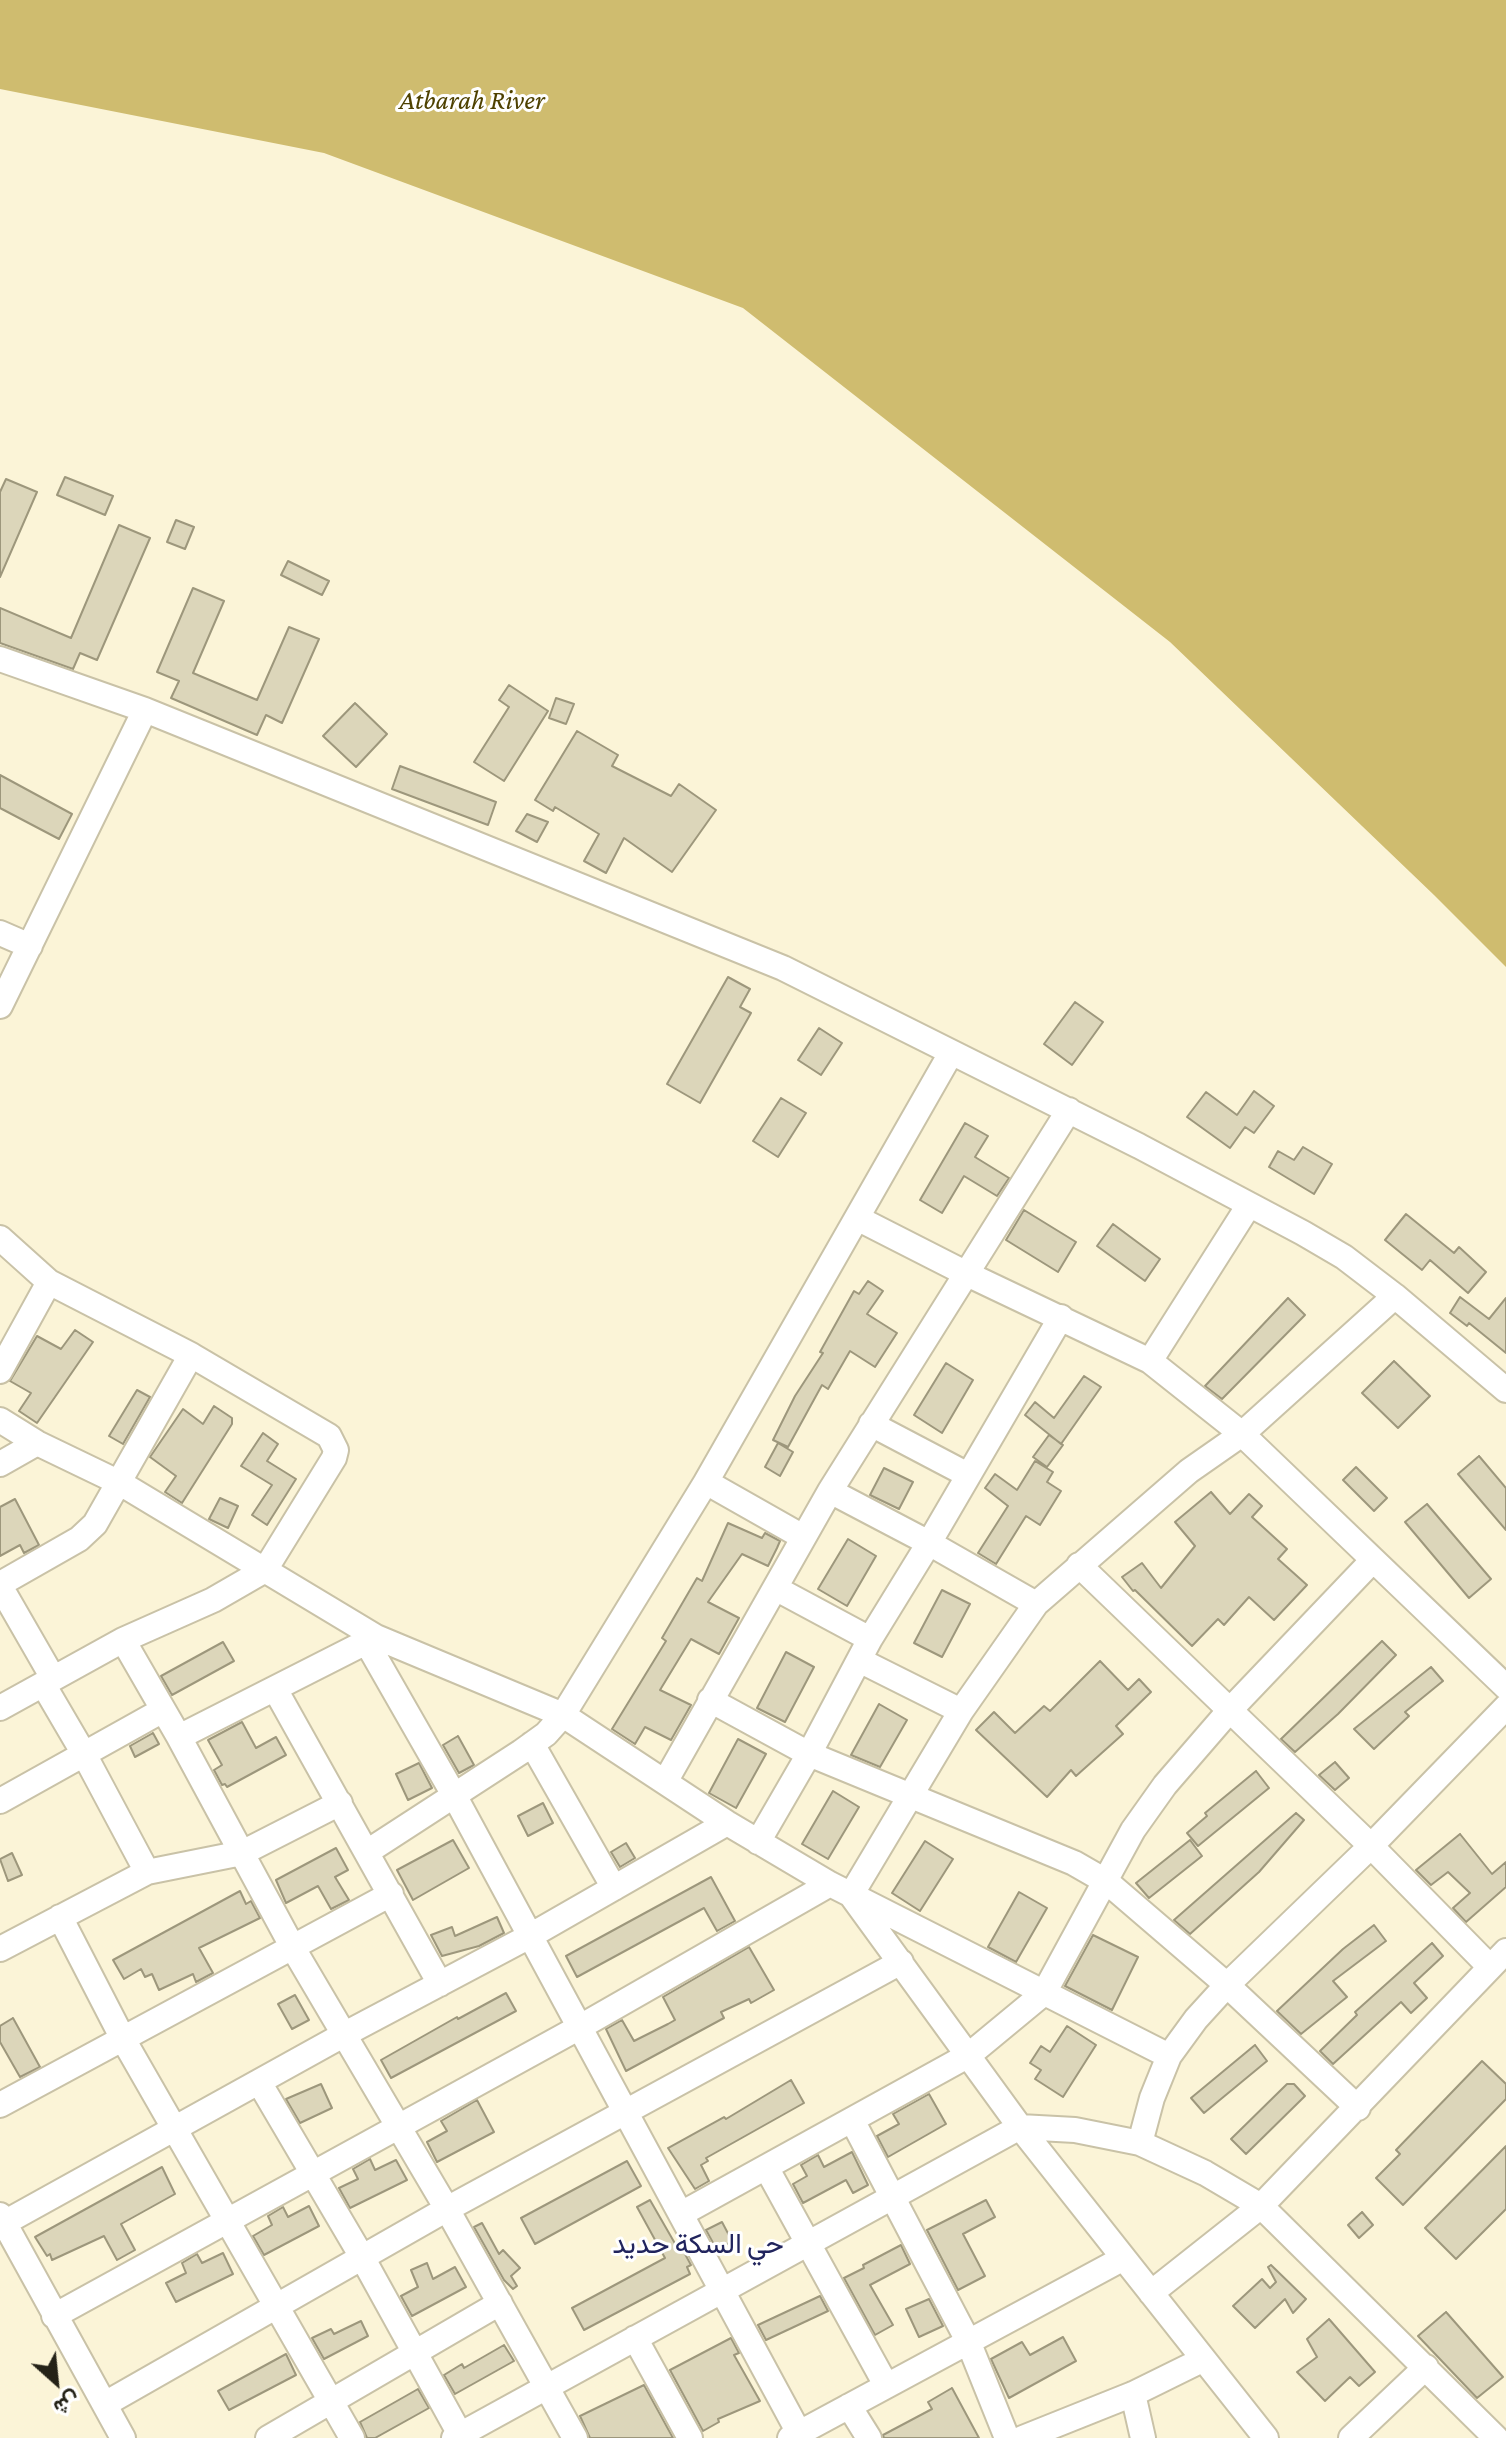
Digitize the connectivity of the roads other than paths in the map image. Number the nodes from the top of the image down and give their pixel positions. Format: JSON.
{"nodes":[{"id":1,"x":0,"y":659,"type":"edge"},
{"id":2,"x":145,"y":710,"type":"junction"},
{"id":3,"x":0,"y":933,"type":"edge"},
{"id":4,"x":30,"y":946,"type":"junction"},
{"id":5,"x":2,"y":1000,"type":"edge"},
{"id":6,"x":951,"y":1053,"type":"junction"},
{"id":7,"x":1069,"y":1110,"type":"junction"},
{"id":8,"x":1249,"y":1205,"type":"junction"},
{"id":9,"x":857,"y":1218,"type":"junction"},
{"id":10,"x":0,"y":1238,"type":"edge"},
{"id":11,"x":965,"y":1273,"type":"junction"},
{"id":12,"x":49,"y":1282,"type":"junction"},
{"id":13,"x":1395,"y":1296,"type":"junction"},
{"id":14,"x":1061,"y":1317,"type":"junction"},
{"id":15,"x":191,"y":1355,"type":"junction"},
{"id":16,"x":1150,"y":1361,"type":"junction"},
{"id":17,"x":0,"y":1371,"type":"edge"},
{"id":18,"x":1506,"y":1390,"type":"edge"},
{"id":19,"x":0,"y":1420,"type":"edge"},
{"id":20,"x":871,"y":1424,"type":"junction"},
{"id":21,"x":1242,"y":1434,"type":"junction"},
{"id":22,"x":37,"y":1443,"type":"junction"},
{"id":23,"x":0,"y":1464,"type":"edge"},
{"id":24,"x":968,"y":1475,"type":"junction"},
{"id":25,"x":706,"y":1482,"type":"junction"},
{"id":26,"x":120,"y":1483,"type":"junction"},
{"id":27,"x":830,"y":1491,"type":"junction"},
{"id":28,"x":803,"y":1537,"type":"junction"},
{"id":29,"x":929,"y":1543,"type":"junction"},
{"id":30,"x":1373,"y":1560,"type":"junction"},
{"id":31,"x":1079,"y":1565,"type":"junction"},
{"id":32,"x":265,"y":1570,"type":"junction"},
{"id":33,"x":0,"y":1585,"type":"edge"},
{"id":34,"x":775,"y":1588,"type":"junction"},
{"id":35,"x":1036,"y":1604,"type":"junction"},
{"id":36,"x":123,"y":1640,"type":"junction"},
{"id":37,"x":372,"y":1640,"type":"junction"},
{"id":38,"x":864,"y":1650,"type":"junction"},
{"id":39,"x":48,"y":1681,"type":"junction"},
{"id":40,"x":1506,"y":1687,"type":"edge"},
{"id":41,"x":275,"y":1689,"type":"junction"},
{"id":42,"x":710,"y":1700,"type":"junction"},
{"id":43,"x":1506,"y":1707,"type":"edge"},
{"id":44,"x":0,"y":1708,"type":"edge"},
{"id":45,"x":163,"y":1710,"type":"junction"},
{"id":46,"x":961,"y":1711,"type":"junction"},
{"id":47,"x":1229,"y":1711,"type":"junction"},
{"id":48,"x":563,"y":1715,"type":"junction"},
{"id":49,"x":179,"y":1737,"type":"junction"},
{"id":50,"x":532,"y":1744,"type":"junction"},
{"id":51,"x":84,"y":1754,"type":"junction"},
{"id":52,"x":809,"y":1754,"type":"junction"},
{"id":53,"x":665,"y":1782,"type":"junction"},
{"id":54,"x":454,"y":1795,"type":"junction"},
{"id":55,"x":913,"y":1795,"type":"junction"},
{"id":56,"x":1,"y":1798,"type":"edge"},
{"id":57,"x":340,"y":1803,"type":"junction"},
{"id":58,"x":727,"y":1823,"type":"junction"},
{"id":59,"x":758,"y":1842,"type":"junction"},
{"id":60,"x":1371,"y":1846,"type":"junction"},
{"id":61,"x":367,"y":1852,"type":"junction"},
{"id":62,"x":242,"y":1853,"type":"junction"},
{"id":63,"x":147,"y":1872,"type":"junction"},
{"id":64,"x":1107,"y":1882,"type":"junction"},
{"id":65,"x":614,"y":1888,"type":"junction"},
{"id":66,"x":841,"y":1889,"type":"junction"},
{"id":67,"x":391,"y":1894,"type":"junction"},
{"id":68,"x":60,"y":1917,"type":"junction"},
{"id":69,"x":530,"y":1936,"type":"junction"},
{"id":70,"x":293,"y":1948,"type":"junction"},
{"id":71,"x":0,"y":1949,"type":"edge"},
{"id":72,"x":1498,"y":1959,"type":"edge"},
{"id":73,"x":901,"y":1962,"type":"junction"},
{"id":74,"x":440,"y":1984,"type":"junction"},
{"id":75,"x":1227,"y":1985,"type":"junction"},
{"id":76,"x":1044,"y":1993,"type":"junction"},
{"id":77,"x":580,"y":2027,"type":"junction"},
{"id":78,"x":345,"y":2034,"type":"junction"},
{"id":79,"x":123,"y":2039,"type":"junction"},
{"id":80,"x":969,"y":2055,"type":"junction"},
{"id":81,"x":1169,"y":2056,"type":"junction"},
{"id":82,"x":259,"y":2082,"type":"junction"},
{"id":83,"x":0,"y":2105,"type":"edge"},
{"id":84,"x":1358,"y":2108,"type":"junction"},
{"id":85,"x":626,"y":2111,"type":"junction"},
{"id":86,"x":852,"y":2120,"type":"junction"},
{"id":87,"x":398,"y":2125,"type":"junction"},
{"id":88,"x":1020,"y":2127,"type":"junction"},
{"id":89,"x":176,"y":2128,"type":"junction"},
{"id":90,"x":1140,"y":2143,"type":"junction"},
{"id":91,"x":766,"y":2167,"type":"junction"},
{"id":92,"x":312,"y":2173,"type":"junction"},
{"id":93,"x":893,"y":2197,"type":"junction"},
{"id":94,"x":1261,"y":2206,"type":"junction"},
{"id":95,"x":447,"y":2209,"type":"junction"},
{"id":96,"x":681,"y":2214,"type":"junction"},
{"id":97,"x":2,"y":2219,"type":"edge"},
{"id":98,"x":226,"y":2220,"type":"junction"},
{"id":99,"x":809,"y":2243,"type":"junction"},
{"id":100,"x":362,"y":2257,"type":"junction"},
{"id":101,"x":1122,"y":2259,"type":"junction"},
{"id":102,"x":723,"y":2289,"type":"junction"},
{"id":103,"x":1151,"y":2293,"type":"junction"},
{"id":104,"x":500,"y":2303,"type":"junction"},
{"id":105,"x":278,"y":2305,"type":"junction"},
{"id":106,"x":54,"y":2316,"type":"junction"},
{"id":107,"x":635,"y":2338,"type":"junction"},
{"id":108,"x":968,"y":2341,"type":"junction"},
{"id":109,"x":415,"y":2353,"type":"junction"},
{"id":110,"x":1202,"y":2360,"type":"junction"},
{"id":111,"x":1426,"y":2367,"type":"junction"},
{"id":112,"x":886,"y":2385,"type":"junction"},
{"id":113,"x":548,"y":2387,"type":"junction"},
{"id":114,"x":1133,"y":2394,"type":"junction"},
{"id":115,"x":332,"y":2402,"type":"junction"},
{"id":116,"x":105,"y":2404,"type":"junction"},
{"id":117,"x":849,"y":2406,"type":"junction"},
{"id":118,"x":795,"y":2436,"type":"edge"},
{"id":119,"x":459,"y":2437,"type":"edge"},
{"id":120,"x":123,"y":2438,"type":"edge"},
{"id":121,"x":268,"y":2438,"type":"edge"},
{"id":122,"x":352,"y":2438,"type":"edge"},
{"id":123,"x":575,"y":2438,"type":"edge"},
{"id":124,"x":690,"y":2438,"type":"edge"},
{"id":125,"x":869,"y":2438,"type":"edge"},
{"id":126,"x":1007,"y":2438,"type":"edge"},
{"id":127,"x":1023,"y":2438,"type":"edge"},
{"id":128,"x":1143,"y":2438,"type":"edge"},
{"id":129,"x":1266,"y":2438,"type":"edge"},
{"id":130,"x":1351,"y":2438,"type":"edge"},
{"id":131,"x":1496,"y":2438,"type":"edge"}],
"edges":[{"from":1,"to":2,"type":"street"},
{"from":2,"to":4,"type":"street"},
{"from":2,"to":6,"type":"street"},
{"from":3,"to":4,"type":"street"},
{"from":4,"to":5,"type":"street"},
{"from":6,"to":7,"type":"street"},
{"from":6,"to":9,"type":"street"},
{"from":7,"to":8,"type":"street"},
{"from":7,"to":11,"type":"street"},
{"from":8,"to":13,"type":"street"},
{"from":8,"to":16,"type":"street"},
{"from":9,"to":11,"type":"street"},
{"from":9,"to":25,"type":"street"},
{"from":10,"to":12,"type":"street"},
{"from":11,"to":14,"type":"street"},
{"from":11,"to":20,"type":"street"},
{"from":12,"to":15,"type":"street"},
{"from":12,"to":17,"type":"street"},
{"from":13,"to":18,"type":"street"},
{"from":13,"to":21,"type":"street"},
{"from":14,"to":16,"type":"street"},
{"from":14,"to":24,"type":"street"},
{"from":15,"to":26,"type":"street"},
{"from":15,"to":32,"type":"street"},
{"from":16,"to":21,"type":"street"},
{"from":19,"to":22,"type":"street"},
{"from":20,"to":24,"type":"street"},
{"from":20,"to":27,"type":"street"},
{"from":21,"to":30,"type":"street"},
{"from":21,"to":31,"type":"street"},
{"from":22,"to":23,"type":"street"},
{"from":22,"to":26,"type":"street"},
{"from":24,"to":29,"type":"street"},
{"from":25,"to":28,"type":"street"},
{"from":25,"to":48,"type":"street"},
{"from":26,"to":32,"type":"street"},
{"from":26,"to":33,"type":"street"},
{"from":27,"to":28,"type":"street"},
{"from":27,"to":29,"type":"street"},
{"from":28,"to":34,"type":"street"},
{"from":29,"to":35,"type":"street"},
{"from":29,"to":38,"type":"street"},
{"from":30,"to":40,"type":"street"},
{"from":30,"to":47,"type":"street"},
{"from":31,"to":35,"type":"street"},
{"from":31,"to":47,"type":"street"},
{"from":32,"to":36,"type":"street"},
{"from":32,"to":37,"type":"street"},
{"from":33,"to":39,"type":"street"},
{"from":34,"to":38,"type":"street"},
{"from":34,"to":42,"type":"street"},
{"from":35,"to":46,"type":"street"},
{"from":36,"to":39,"type":"street"},
{"from":36,"to":45,"type":"street"},
{"from":37,"to":41,"type":"street"},
{"from":37,"to":48,"type":"street"},
{"from":37,"to":54,"type":"street"},
{"from":38,"to":46,"type":"street"},
{"from":38,"to":52,"type":"street"},
{"from":39,"to":44,"type":"street"},
{"from":39,"to":51,"type":"street"},
{"from":41,"to":49,"type":"street"},
{"from":41,"to":57,"type":"street"},
{"from":42,"to":52,"type":"street"},
{"from":42,"to":53,"type":"street"},
{"from":43,"to":60,"type":"street"},
{"from":45,"to":49,"type":"street"},
{"from":45,"to":51,"type":"street"},
{"from":46,"to":55,"type":"street"},
{"from":47,"to":60,"type":"street"},
{"from":47,"to":64,"type":"street"},
{"from":48,"to":50,"type":"street"},
{"from":48,"to":53,"type":"street"},
{"from":49,"to":62,"type":"street"},
{"from":50,"to":54,"type":"street"},
{"from":50,"to":65,"type":"street"},
{"from":51,"to":56,"type":"street"},
{"from":51,"to":63,"type":"street"},
{"from":52,"to":55,"type":"street"},
{"from":52,"to":59,"type":"street"},
{"from":53,"to":58,"type":"street"},
{"from":54,"to":61,"type":"street"},
{"from":54,"to":69,"type":"street"},
{"from":55,"to":64,"type":"street"},
{"from":55,"to":66,"type":"street"},
{"from":57,"to":61,"type":"street"},
{"from":57,"to":62,"type":"street"},
{"from":58,"to":59,"type":"street"},
{"from":58,"to":65,"type":"street"},
{"from":59,"to":66,"type":"street"},
{"from":60,"to":72,"type":"street"},
{"from":60,"to":75,"type":"street"},
{"from":61,"to":67,"type":"street"},
{"from":62,"to":63,"type":"street"},
{"from":62,"to":70,"type":"street"},
{"from":63,"to":68,"type":"street"},
{"from":64,"to":75,"type":"street"},
{"from":64,"to":76,"type":"street"},
{"from":65,"to":69,"type":"street"},
{"from":66,"to":73,"type":"street"},
{"from":66,"to":76,"type":"street"},
{"from":66,"to":77,"type":"street"},
{"from":67,"to":70,"type":"street"},
{"from":67,"to":74,"type":"street"},
{"from":68,"to":71,"type":"street"},
{"from":68,"to":79,"type":"street"},
{"from":69,"to":74,"type":"street"},
{"from":69,"to":77,"type":"street"},
{"from":70,"to":78,"type":"street"},
{"from":70,"to":79,"type":"street"},
{"from":72,"to":84,"type":"street"},
{"from":73,"to":80,"type":"street"},
{"from":73,"to":85,"type":"street"},
{"from":74,"to":78,"type":"street"},
{"from":75,"to":81,"type":"street"},
{"from":75,"to":84,"type":"street"},
{"from":76,"to":80,"type":"street"},
{"from":76,"to":81,"type":"street"},
{"from":77,"to":85,"type":"street"},
{"from":77,"to":87,"type":"street"},
{"from":78,"to":82,"type":"street"},
{"from":78,"to":87,"type":"street"},
{"from":79,"to":83,"type":"street"},
{"from":79,"to":89,"type":"street"},
{"from":80,"to":86,"type":"street"},
{"from":80,"to":88,"type":"street"},
{"from":81,"to":90,"type":"street"},
{"from":82,"to":89,"type":"street"},
{"from":82,"to":92,"type":"street"},
{"from":84,"to":94,"type":"street"},
{"from":85,"to":95,"type":"street"},
{"from":85,"to":96,"type":"street"},
{"from":86,"to":91,"type":"street"},
{"from":86,"to":93,"type":"street"},
{"from":87,"to":92,"type":"street"},
{"from":87,"to":95,"type":"street"},
{"from":88,"to":90,"type":"street"},
{"from":88,"to":93,"type":"street"},
{"from":88,"to":101,"type":"street"},
{"from":89,"to":97,"type":"street"},
{"from":89,"to":98,"type":"street"},
{"from":90,"to":94,"type":"street"},
{"from":91,"to":96,"type":"street"},
{"from":91,"to":99,"type":"street"},
{"from":92,"to":98,"type":"street"},
{"from":92,"to":100,"type":"street"},
{"from":93,"to":99,"type":"street"},
{"from":93,"to":108,"type":"street"},
{"from":94,"to":103,"type":"street"},
{"from":94,"to":111,"type":"street"},
{"from":95,"to":100,"type":"street"},
{"from":95,"to":104,"type":"street"},
{"from":96,"to":102,"type":"street"},
{"from":97,"to":106,"type":"street"},
{"from":98,"to":105,"type":"street"},
{"from":98,"to":106,"type":"street"},
{"from":99,"to":102,"type":"street"},
{"from":99,"to":112,"type":"street"},
{"from":100,"to":105,"type":"street"},
{"from":100,"to":109,"type":"street"},
{"from":101,"to":103,"type":"street"},
{"from":101,"to":108,"type":"street"},
{"from":102,"to":107,"type":"street"},
{"from":102,"to":118,"type":"street"},
{"from":103,"to":110,"type":"street"},
{"from":104,"to":109,"type":"street"},
{"from":104,"to":113,"type":"street"},
{"from":105,"to":115,"type":"street"},
{"from":105,"to":116,"type":"street"},
{"from":106,"to":116,"type":"street"},
{"from":107,"to":113,"type":"street"},
{"from":107,"to":124,"type":"street"},
{"from":108,"to":112,"type":"street"},
{"from":108,"to":126,"type":"street"},
{"from":109,"to":115,"type":"street"},
{"from":109,"to":119,"type":"street"},
{"from":110,"to":114,"type":"street"},
{"from":110,"to":129,"type":"street"},
{"from":111,"to":130,"type":"street"},
{"from":111,"to":131,"type":"street"},
{"from":112,"to":117,"type":"street"},
{"from":113,"to":119,"type":"street"},
{"from":113,"to":123,"type":"street"},
{"from":114,"to":127,"type":"street"},
{"from":114,"to":128,"type":"street"},
{"from":115,"to":121,"type":"street"},
{"from":115,"to":122,"type":"street"},
{"from":116,"to":120,"type":"street"},
{"from":117,"to":118,"type":"street"},
{"from":117,"to":125,"type":"street"}]}
